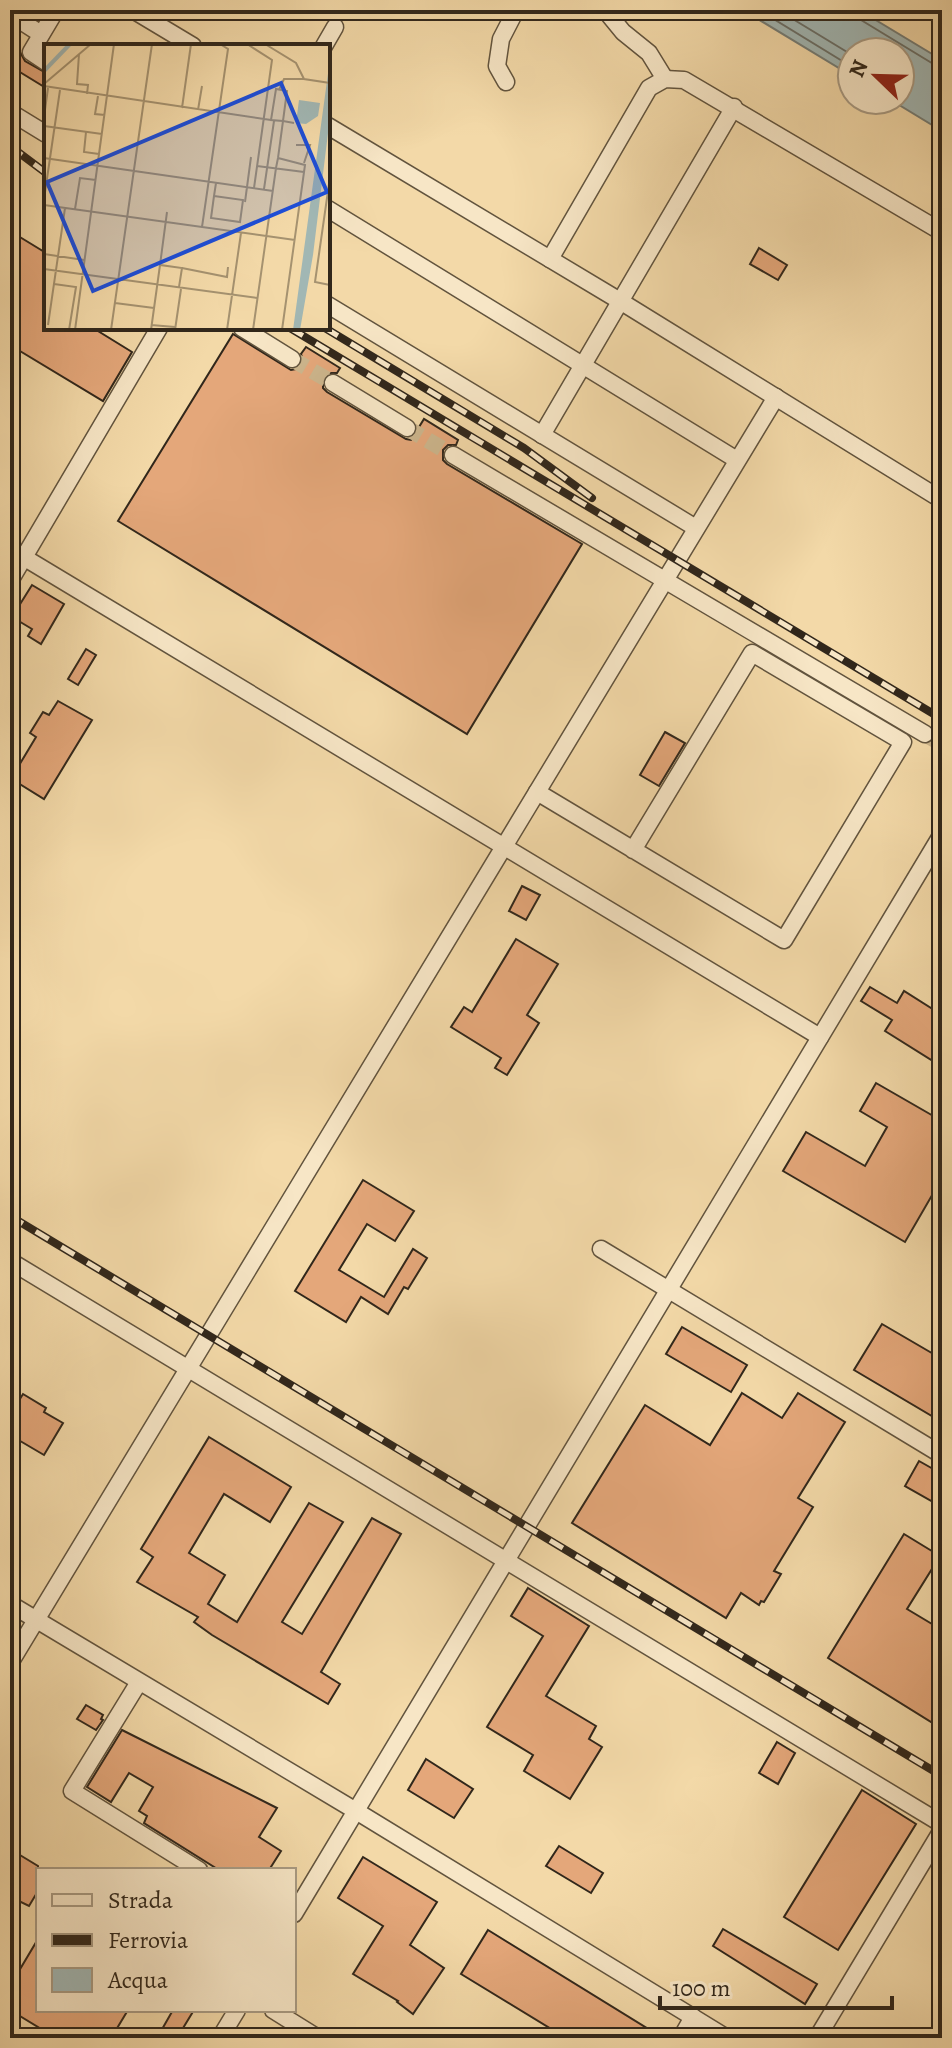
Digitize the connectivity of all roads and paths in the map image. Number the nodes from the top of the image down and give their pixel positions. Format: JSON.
{"nodes":[{"id":1,"x":56,"y":10,"type":"edge"},
{"id":2,"x":133,"y":10,"type":"edge"},
{"id":3,"x":516,"y":10,"type":"edge"},
{"id":4,"x":605,"y":10,"type":"edge"},
{"id":5,"x":10,"y":14,"type":"edge"},
{"id":6,"x":335,"y":27,"type":"dead end"},
{"id":7,"x":41,"y":34,"type":"junction"},
{"id":8,"x":190,"y":44,"type":"edge"},
{"id":9,"x":325,"y":44,"type":"edge"},
{"id":10,"x":44,"y":61,"type":"edge"},
{"id":11,"x":665,"y":79,"type":"junction"},
{"id":12,"x":506,"y":82,"type":"dead end"},
{"id":13,"x":734,"y":107,"type":"junction"},
{"id":14,"x":10,"y":112,"type":"edge"},
{"id":15,"x":330,"y":127,"type":"edge"},
{"id":16,"x":44,"y":133,"type":"edge"},
{"id":17,"x":330,"y":210,"type":"edge"},
{"id":18,"x":942,"y":232,"type":"edge"},
{"id":19,"x":550,"y":259,"type":"junction"},
{"id":20,"x":620,"y":301,"type":"junction"},
{"id":21,"x":330,"y":306,"type":"edge"},
{"id":22,"x":158,"y":330,"type":"edge"},
{"id":23,"x":245,"y":330,"type":"edge"},
{"id":24,"x":292,"y":359,"type":"tunnel mouth"},
{"id":25,"x":583,"y":365,"type":"junction"},
{"id":26,"x":333,"y":383,"type":"tunnel mouth"},
{"id":27,"x":776,"y":397,"type":"junction"},
{"id":28,"x":407,"y":428,"type":"tunnel mouth"},
{"id":29,"x":542,"y":435,"type":"junction"},
{"id":30,"x":453,"y":455,"type":"tunnel mouth"},
{"id":31,"x":737,"y":460,"type":"junction"},
{"id":32,"x":942,"y":500,"type":"edge"},
{"id":33,"x":696,"y":528,"type":"junction"},
{"id":34,"x":17,"y":553,"type":"edge"},
{"id":35,"x":665,"y":580,"type":"junction"},
{"id":36,"x":10,"y":581,"type":"edge"},
{"id":37,"x":925,"y":734,"type":"tunnel mouth"},
{"id":38,"x":537,"y":792,"type":"junction"},
{"id":39,"x":942,"y":834,"type":"edge"},
{"id":40,"x":504,"y":846,"type":"junction"},
{"id":41,"x":633,"y":850,"type":"junction"},
{"id":42,"x":820,"y":1037,"type":"junction"},
{"id":43,"x":601,"y":1249,"type":"dead end"},
{"id":44,"x":10,"y":1261,"type":"edge"},
{"id":45,"x":669,"y":1289,"type":"junction"},
{"id":46,"x":188,"y":1369,"type":"junction"},
{"id":47,"x":942,"y":1455,"type":"edge"},
{"id":48,"x":506,"y":1561,"type":"junction"},
{"id":49,"x":10,"y":1604,"type":"edge"},
{"id":50,"x":36,"y":1620,"type":"junction"},
{"id":51,"x":10,"y":1663,"type":"edge"},
{"id":52,"x":139,"y":1682,"type":"junction"},
{"id":53,"x":356,"y":1811,"type":"junction"},
{"id":54,"x":942,"y":1827,"type":"edge"},
{"id":55,"x":196,"y":1868,"type":"edge"},
{"id":56,"x":296,"y":1911,"type":"edge"},
{"id":57,"x":236,"y":2012,"type":"edge"},
{"id":58,"x":276,"y":2012,"type":"edge"},
{"id":59,"x":693,"y":2017,"type":"junction"},
{"id":60,"x":220,"y":2038,"type":"edge"},
{"id":61,"x":318,"y":2038,"type":"edge"},
{"id":62,"x":681,"y":2038,"type":"edge"},
{"id":63,"x":727,"y":2038,"type":"edge"},
{"id":64,"x":817,"y":2038,"type":"edge"}],
"edges":[{"from":1,"to":7,"type":"lane"},
{"from":2,"to":8,"type":"lane"},
{"from":3,"to":12,"type":"lane"},
{"from":4,"to":11,"type":"lane"},
{"from":5,"to":7,"type":"lane"},
{"from":6,"to":9,"type":"lane"},
{"from":7,"to":10,"type":"lane"},
{"from":11,"to":13,"type":"lane"},
{"from":11,"to":19,"type":"lane"},
{"from":13,"to":18,"type":"lane"},
{"from":13,"to":20,"type":"lane"},
{"from":14,"to":16,"type":"lane"},
{"from":15,"to":19,"type":"lane"},
{"from":17,"to":25,"type":"lane"},
{"from":19,"to":20,"type":"lane"},
{"from":20,"to":25,"type":"lane"},
{"from":20,"to":27,"type":"lane"},
{"from":21,"to":29,"type":"lane"},
{"from":22,"to":34,"type":"lane"},
{"from":23,"to":24,"type":"lane"},
{"from":25,"to":29,"type":"lane"},
{"from":25,"to":31,"type":"lane"},
{"from":26,"to":28,"type":"lane"},
{"from":27,"to":31,"type":"lane"},
{"from":27,"to":32,"type":"lane"},
{"from":29,"to":33,"type":"lane"},
{"from":30,"to":35,"type":"lane"},
{"from":31,"to":33,"type":"lane"},
{"from":33,"to":35,"type":"lane"},
{"from":34,"to":36,"type":"lane"},
{"from":34,"to":40,"type":"lane"},
{"from":35,"to":37,"type":"lane"},
{"from":35,"to":38,"type":"lane"},
{"from":38,"to":40,"type":"lane"},
{"from":38,"to":41,"type":"lane"},
{"from":39,"to":42,"type":"lane"},
{"from":40,"to":42,"type":"lane"},
{"from":40,"to":46,"type":"lane"},
{"from":41,"to":41,"type":"lane"},
{"from":42,"to":45,"type":"lane"},
{"from":43,"to":45,"type":"lane"},
{"from":44,"to":46,"type":"lane"},
{"from":45,"to":47,"type":"lane"},
{"from":45,"to":48,"type":"lane"},
{"from":46,"to":48,"type":"lane"},
{"from":46,"to":50,"type":"lane"},
{"from":48,"to":53,"type":"lane"},
{"from":48,"to":54,"type":"lane"},
{"from":49,"to":50,"type":"lane"},
{"from":50,"to":51,"type":"lane"},
{"from":50,"to":52,"type":"lane"},
{"from":52,"to":53,"type":"lane"},
{"from":52,"to":55,"type":"lane"},
{"from":53,"to":56,"type":"lane"},
{"from":53,"to":59,"type":"lane"},
{"from":54,"to":64,"type":"lane"},
{"from":57,"to":60,"type":"lane"},
{"from":58,"to":61,"type":"lane"},
{"from":59,"to":62,"type":"lane"},
{"from":59,"to":63,"type":"lane"}]}
